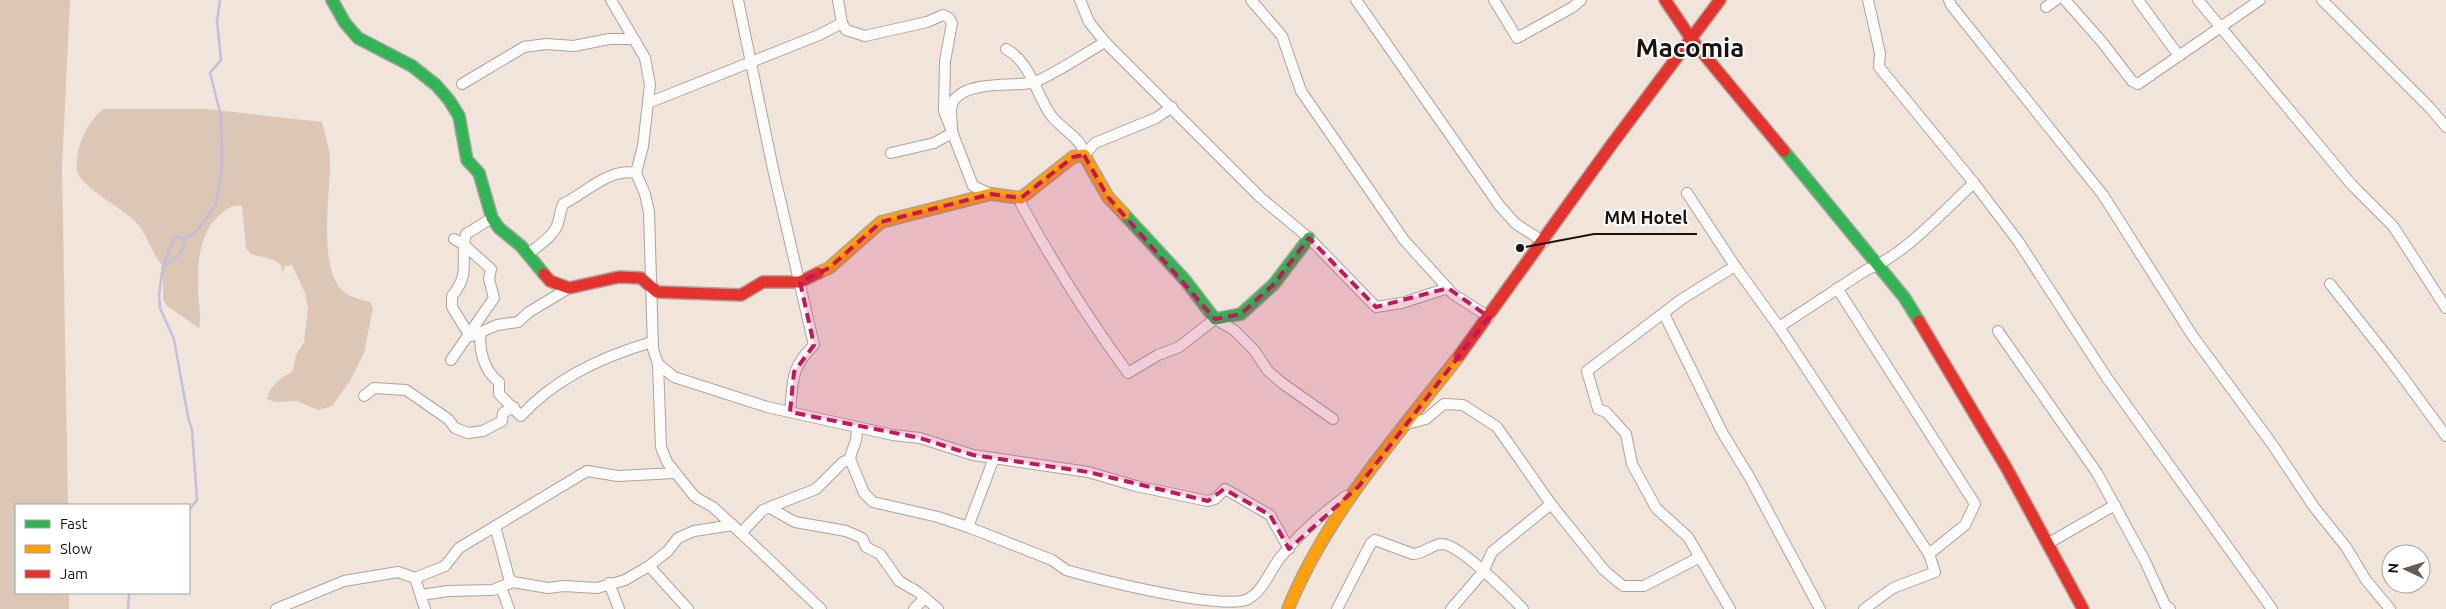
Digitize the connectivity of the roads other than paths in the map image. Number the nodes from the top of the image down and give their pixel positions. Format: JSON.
{"nodes":[{"id":1,"x":332,"y":0,"type":"edge"},
{"id":2,"x":611,"y":0,"type":"edge"},
{"id":3,"x":738,"y":0,"type":"edge"},
{"id":4,"x":838,"y":0,"type":"edge"},
{"id":5,"x":1080,"y":0,"type":"edge"},
{"id":6,"x":1251,"y":0,"type":"edge"},
{"id":7,"x":1356,"y":0,"type":"edge"},
{"id":8,"x":1494,"y":0,"type":"edge"},
{"id":9,"x":1581,"y":0,"type":"edge"},
{"id":10,"x":1664,"y":0,"type":"edge"},
{"id":11,"x":1720,"y":0,"type":"edge"},
{"id":12,"x":1868,"y":0,"type":"edge"},
{"id":13,"x":1949,"y":0,"type":"edge"},
{"id":14,"x":2056,"y":0,"type":"edge"},
{"id":15,"x":2066,"y":0,"type":"edge"},
{"id":16,"x":2138,"y":0,"type":"edge"},
{"id":17,"x":2198,"y":0,"type":"edge"},
{"id":18,"x":2260,"y":0,"type":"edge"},
{"id":19,"x":2322,"y":0,"type":"edge"},
{"id":20,"x":2046,"y":7,"type":"dead end"},
{"id":21,"x":842,"y":23,"type":"junction"},
{"id":22,"x":2221,"y":27,"type":"junction"},
{"id":23,"x":632,"y":39,"type":"junction"},
{"id":24,"x":1692,"y":40,"type":"junction"},
{"id":25,"x":1105,"y":42,"type":"junction"},
{"id":26,"x":1006,"y":49,"type":"dead end"},
{"id":27,"x":2179,"y":56,"type":"junction"},
{"id":28,"x":752,"y":60,"type":"junction"},
{"id":29,"x":1033,"y":83,"type":"junction"},
{"id":30,"x":462,"y":84,"type":"dead end"},
{"id":31,"x":648,"y":103,"type":"junction"},
{"id":32,"x":1172,"y":107,"type":"junction"},
{"id":33,"x":2446,"y":127,"type":"edge"},
{"id":34,"x":952,"y":134,"type":"junction"},
{"id":35,"x":892,"y":153,"type":"dead end"},
{"id":36,"x":1084,"y":156,"type":"junction"},
{"id":37,"x":636,"y":173,"type":"junction"},
{"id":38,"x":1974,"y":183,"type":"junction"},
{"id":39,"x":1687,"y":193,"type":"dead end"},
{"id":40,"x":992,"y":194,"type":"junction"},
{"id":41,"x":1021,"y":198,"type":"junction"},
{"id":42,"x":492,"y":218,"type":"junction"},
{"id":43,"x":1309,"y":238,"type":"junction"},
{"id":44,"x":458,"y":241,"type":"junction"},
{"id":45,"x":1544,"y":242,"type":"junction"},
{"id":46,"x":528,"y":254,"type":"junction"},
{"id":47,"x":1878,"y":265,"type":"junction"},
{"id":48,"x":1735,"y":266,"type":"junction"},
{"id":49,"x":800,"y":282,"type":"junction"},
{"id":50,"x":2330,"y":284,"type":"dead end"},
{"id":51,"x":652,"y":287,"type":"junction"},
{"id":52,"x":569,"y":288,"type":"junction"},
{"id":53,"x":1448,"y":288,"type":"junction"},
{"id":54,"x":1837,"y":288,"type":"junction"},
{"id":55,"x":2446,"y":308,"type":"edge"},
{"id":56,"x":1664,"y":314,"type":"junction"},
{"id":57,"x":1489,"y":317,"type":"junction"},
{"id":58,"x":1215,"y":319,"type":"junction"},
{"id":59,"x":1779,"y":327,"type":"junction"},
{"id":60,"x":1998,"y":331,"type":"dead end"},
{"id":61,"x":468,"y":333,"type":"junction"},
{"id":62,"x":479,"y":340,"type":"junction"},
{"id":63,"x":652,"y":342,"type":"junction"},
{"id":64,"x":451,"y":360,"type":"dead end"},
{"id":65,"x":658,"y":364,"type":"junction"},
{"id":66,"x":364,"y":396,"type":"dead end"},
{"id":67,"x":514,"y":407,"type":"junction"},
{"id":68,"x":790,"y":412,"type":"junction"},
{"id":69,"x":1334,"y":419,"type":"dead end"},
{"id":70,"x":1407,"y":424,"type":"junction"},
{"id":71,"x":855,"y":427,"type":"junction"},
{"id":72,"x":2446,"y":436,"type":"edge"},
{"id":73,"x":994,"y":458,"type":"junction"},
{"id":74,"x":850,"y":459,"type":"junction"},
{"id":75,"x":675,"y":473,"type":"junction"},
{"id":76,"x":1359,"y":486,"type":"junction"},
{"id":77,"x":1551,"y":504,"type":"junction"},
{"id":78,"x":2115,"y":505,"type":"junction"},
{"id":79,"x":770,"y":508,"type":"junction"},
{"id":80,"x":733,"y":525,"type":"junction"},
{"id":81,"x":495,"y":526,"type":"junction"},
{"id":82,"x":968,"y":527,"type":"junction"},
{"id":83,"x":741,"y":533,"type":"junction"},
{"id":84,"x":2047,"y":544,"type":"junction"},
{"id":85,"x":1288,"y":549,"type":"junction"},
{"id":86,"x":1929,"y":554,"type":"junction"},
{"id":87,"x":1700,"y":557,"type":"junction"},
{"id":88,"x":649,"y":566,"type":"junction"},
{"id":89,"x":1483,"y":572,"type":"junction"},
{"id":90,"x":415,"y":578,"type":"junction"},
{"id":91,"x":513,"y":582,"type":"junction"},
{"id":92,"x":609,"y":583,"type":"junction"},
{"id":93,"x":501,"y":587,"type":"junction"},
{"id":94,"x":421,"y":595,"type":"junction"},
{"id":95,"x":925,"y":598,"type":"junction"},
{"id":96,"x":276,"y":609,"type":"edge"},
{"id":97,"x":425,"y":609,"type":"edge"},
{"id":98,"x":509,"y":609,"type":"edge"},
{"id":99,"x":619,"y":609,"type":"edge"},
{"id":100,"x":688,"y":609,"type":"edge"},
{"id":101,"x":821,"y":609,"type":"edge"},
{"id":102,"x":914,"y":609,"type":"edge"},
{"id":103,"x":938,"y":609,"type":"edge"},
{"id":104,"x":1288,"y":609,"type":"edge"},
{"id":105,"x":1337,"y":609,"type":"edge"},
{"id":106,"x":1451,"y":609,"type":"edge"},
{"id":107,"x":1523,"y":609,"type":"edge"},
{"id":108,"x":1730,"y":609,"type":"edge"},
{"id":109,"x":1820,"y":609,"type":"edge"},
{"id":110,"x":1864,"y":609,"type":"edge"},
{"id":111,"x":2083,"y":609,"type":"edge"},
{"id":112,"x":2170,"y":609,"type":"edge"},
{"id":113,"x":2272,"y":609,"type":"edge"},
{"id":114,"x":2390,"y":609,"type":"edge"}],
"edges":[{"from":1,"to":42,"type":"street"},
{"from":2,"to":23,"type":"street"},
{"from":3,"to":28,"type":"street"},
{"from":4,"to":21,"type":"street"},
{"from":5,"to":25,"type":"street"},
{"from":6,"to":53,"type":"street"},
{"from":7,"to":45,"type":"street"},
{"from":8,"to":9,"type":"street"},
{"from":10,"to":24,"type":"street"},
{"from":11,"to":24,"type":"street"},
{"from":12,"to":38,"type":"street"},
{"from":13,"to":114,"type":"street"},
{"from":14,"to":20,"type":"street"},
{"from":15,"to":27,"type":"street"},
{"from":16,"to":27,"type":"street"},
{"from":17,"to":22,"type":"street"},
{"from":18,"to":22,"type":"street"},
{"from":19,"to":33,"type":"street"},
{"from":21,"to":28,"type":"street"},
{"from":21,"to":34,"type":"street"},
{"from":22,"to":27,"type":"street"},
{"from":22,"to":55,"type":"street"},
{"from":23,"to":30,"type":"street"},
{"from":23,"to":31,"type":"street"},
{"from":24,"to":45,"type":"street"},
{"from":24,"to":47,"type":"street"},
{"from":25,"to":29,"type":"street"},
{"from":25,"to":32,"type":"street"},
{"from":26,"to":29,"type":"street"},
{"from":28,"to":31,"type":"street"},
{"from":28,"to":49,"type":"street"},
{"from":29,"to":34,"type":"street"},
{"from":29,"to":36,"type":"street"},
{"from":31,"to":37,"type":"street"},
{"from":32,"to":36,"type":"street"},
{"from":32,"to":43,"type":"street"},
{"from":34,"to":35,"type":"street"},
{"from":34,"to":40,"type":"street"},
{"from":36,"to":41,"type":"street"},
{"from":36,"to":58,"type":"street"},
{"from":37,"to":46,"type":"street"},
{"from":37,"to":51,"type":"street"},
{"from":38,"to":47,"type":"street"},
{"from":38,"to":113,"type":"street"},
{"from":39,"to":48,"type":"street"},
{"from":40,"to":41,"type":"street"},
{"from":40,"to":49,"type":"street"},
{"from":41,"to":58,"type":"street"},
{"from":42,"to":44,"type":"street"},
{"from":42,"to":46,"type":"street"},
{"from":43,"to":53,"type":"street"},
{"from":43,"to":58,"type":"street"},
{"from":44,"to":61,"type":"street"},
{"from":44,"to":61,"type":"street"},
{"from":45,"to":57,"type":"street"},
{"from":46,"to":52,"type":"street"},
{"from":47,"to":54,"type":"street"},
{"from":47,"to":84,"type":"street"},
{"from":48,"to":56,"type":"street"},
{"from":48,"to":59,"type":"street"},
{"from":49,"to":51,"type":"street"},
{"from":49,"to":68,"type":"street"},
{"from":50,"to":72,"type":"street"},
{"from":51,"to":52,"type":"street"},
{"from":51,"to":63,"type":"street"},
{"from":52,"to":62,"type":"street"},
{"from":53,"to":57,"type":"street"},
{"from":54,"to":59,"type":"street"},
{"from":54,"to":86,"type":"street"},
{"from":56,"to":87,"type":"street"},
{"from":56,"to":109,"type":"street"},
{"from":57,"to":70,"type":"street"},
{"from":58,"to":69,"type":"street"},
{"from":59,"to":86,"type":"street"},
{"from":60,"to":78,"type":"street"},
{"from":61,"to":62,"type":"street"},
{"from":61,"to":64,"type":"street"},
{"from":62,"to":67,"type":"street"},
{"from":63,"to":65,"type":"street"},
{"from":63,"to":67,"type":"street"},
{"from":65,"to":68,"type":"street"},
{"from":65,"to":75,"type":"street"},
{"from":66,"to":67,"type":"street"},
{"from":68,"to":71,"type":"street"},
{"from":70,"to":76,"type":"street"},
{"from":70,"to":77,"type":"street"},
{"from":71,"to":73,"type":"street"},
{"from":71,"to":74,"type":"street"},
{"from":73,"to":82,"type":"street"},
{"from":73,"to":85,"type":"street"},
{"from":74,"to":79,"type":"street"},
{"from":74,"to":82,"type":"street"},
{"from":75,"to":80,"type":"street"},
{"from":75,"to":81,"type":"street"},
{"from":76,"to":85,"type":"street"},
{"from":76,"to":104,"type":"street"},
{"from":77,"to":87,"type":"street"},
{"from":77,"to":89,"type":"street"},
{"from":78,"to":84,"type":"street"},
{"from":78,"to":112,"type":"street"},
{"from":79,"to":83,"type":"street"},
{"from":79,"to":95,"type":"street"},
{"from":80,"to":83,"type":"street"},
{"from":80,"to":88,"type":"street"},
{"from":81,"to":90,"type":"street"},
{"from":81,"to":91,"type":"street"},
{"from":82,"to":85,"type":"street"},
{"from":83,"to":101,"type":"street"},
{"from":84,"to":111,"type":"street"},
{"from":86,"to":110,"type":"street"},
{"from":87,"to":108,"type":"street"},
{"from":88,"to":92,"type":"street"},
{"from":88,"to":100,"type":"street"},
{"from":89,"to":105,"type":"street"},
{"from":89,"to":106,"type":"street"},
{"from":89,"to":107,"type":"street"},
{"from":90,"to":94,"type":"street"},
{"from":90,"to":96,"type":"street"},
{"from":91,"to":92,"type":"street"},
{"from":91,"to":93,"type":"street"},
{"from":92,"to":99,"type":"street"},
{"from":93,"to":94,"type":"street"},
{"from":93,"to":98,"type":"street"},
{"from":94,"to":97,"type":"street"},
{"from":95,"to":102,"type":"street"},
{"from":95,"to":103,"type":"street"}]}
